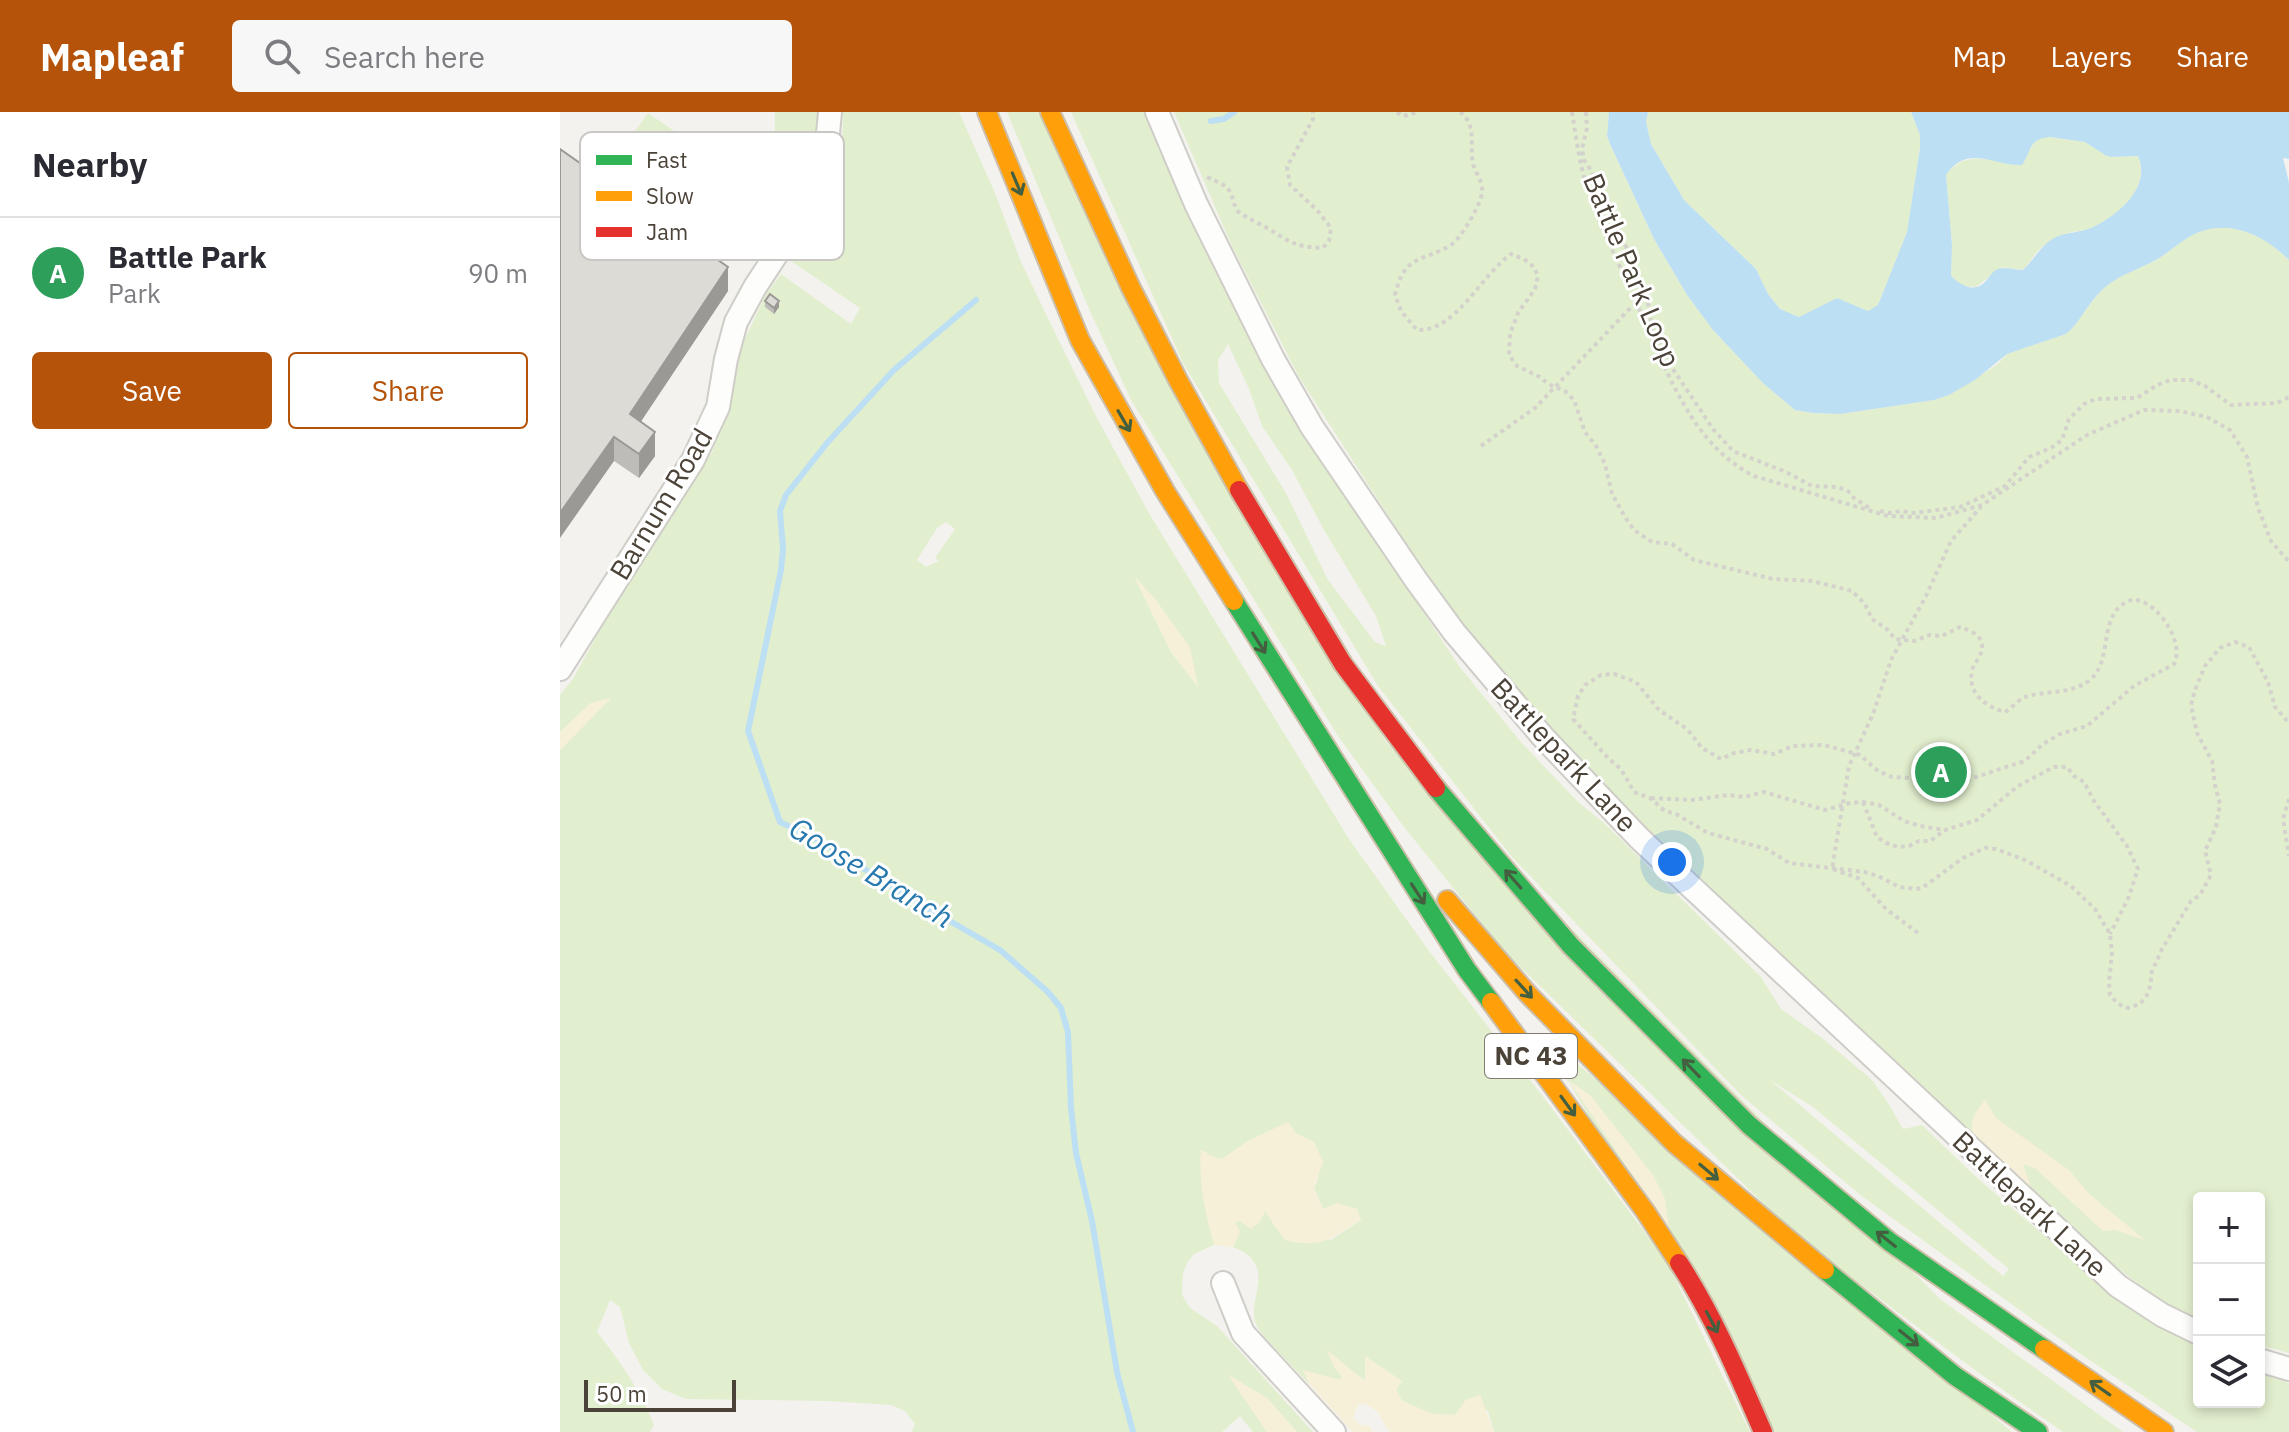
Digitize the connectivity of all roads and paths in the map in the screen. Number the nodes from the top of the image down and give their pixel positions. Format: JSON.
{"nodes":[{"id":1,"x":830,"y":112,"type":"edge"},
{"id":2,"x":987,"y":112,"type":"edge"},
{"id":3,"x":1050,"y":112,"type":"edge"},
{"id":4,"x":1157,"y":112,"type":"edge"},
{"id":5,"x":1313,"y":112,"type":"edge"},
{"id":6,"x":1397,"y":112,"type":"edge"},
{"id":7,"x":1418,"y":112,"type":"edge"},
{"id":8,"x":1460,"y":112,"type":"edge"},
{"id":9,"x":1572,"y":112,"type":"edge"},
{"id":10,"x":1586,"y":112,"type":"edge"},
{"id":11,"x":828,"y":132,"type":"edge"},
{"id":12,"x":1203,"y":175,"type":"dead end"},
{"id":13,"x":773,"y":260,"type":"edge"},
{"id":14,"x":1636,"y":302,"type":"junction"},
{"id":15,"x":1556,"y":387,"type":"junction"},
{"id":16,"x":2289,"y":397,"type":"edge"},
{"id":17,"x":1481,"y":446,"type":"dead end"},
{"id":18,"x":1982,"y":505,"type":"junction"},
{"id":19,"x":2289,"y":562,"type":"edge"},
{"id":20,"x":1902,"y":640,"type":"junction"},
{"id":21,"x":560,"y":669,"type":"edge"},
{"id":22,"x":1286,"y":686,"type":"junction"},
{"id":23,"x":2289,"y":723,"type":"edge"},
{"id":24,"x":1855,"y":752,"type":"junction"},
{"id":25,"x":1650,"y":798,"type":"junction"},
{"id":26,"x":2289,"y":799,"type":"edge"},
{"id":27,"x":1863,"y":802,"type":"junction"},
{"id":28,"x":1841,"y":806,"type":"junction"},
{"id":29,"x":1945,"y":830,"type":"junction"},
{"id":30,"x":2289,"y":856,"type":"edge"},
{"id":31,"x":1832,"y":869,"type":"junction"},
{"id":32,"x":1918,"y":933,"type":"dead end"},
{"id":33,"x":2110,"y":934,"type":"junction"},
{"id":34,"x":1223,"y":1283,"type":"dead end"},
{"id":35,"x":2193,"y":1330,"type":"edge"},
{"id":36,"x":2265,"y":1362,"type":"edge"},
{"id":37,"x":2289,"y":1369,"type":"edge"},
{"id":38,"x":1334,"y":1432,"type":"edge"},
{"id":39,"x":1763,"y":1432,"type":"edge"},
{"id":40,"x":2038,"y":1432,"type":"edge"},
{"id":41,"x":2164,"y":1432,"type":"edge"}],
"edges":[{"from":1,"to":11,"type":"street","name":"Barnum Road"},
{"from":2,"to":22,"type":"highway","one_way":true},
{"from":41,"to":3,"type":"highway","one_way":true},
{"from":4,"to":35,"type":"street","name":"Battlepark Lane"},
{"from":5,"to":12,"type":"path"},
{"from":6,"to":7,"type":"path"},
{"from":8,"to":15,"type":"path"},
{"from":9,"to":14,"type":"path"},
{"from":10,"to":16,"type":"path","name":"Battle Park Loop"},
{"from":13,"to":21,"type":"street","name":"Barnum Road"},
{"from":14,"to":15,"type":"path"},
{"from":14,"to":18,"type":"path"},
{"from":15,"to":17,"type":"path"},
{"from":15,"to":20,"type":"path"},
{"from":18,"to":19,"type":"path"},
{"from":18,"to":20,"type":"path"},
{"from":20,"to":24,"type":"path"},
{"from":20,"to":24,"type":"path"},
{"from":22,"to":39,"type":"highway","number":"NC 43","one_way":true},
{"from":22,"to":40,"type":"highway","one_way":true},
{"from":23,"to":33,"type":"path"},
{"from":24,"to":25,"type":"path"},
{"from":24,"to":28,"type":"path"},
{"from":25,"to":28,"type":"path"},
{"from":25,"to":31,"type":"path"},
{"from":26,"to":30,"type":"path"},
{"from":27,"to":28,"type":"path"},
{"from":27,"to":29,"type":"path"},
{"from":27,"to":29,"type":"path"},
{"from":28,"to":31,"type":"path"},
{"from":29,"to":33,"type":"path"},
{"from":31,"to":32,"type":"path"},
{"from":31,"to":33,"type":"path"},
{"from":34,"to":38,"type":"street"},
{"from":36,"to":37,"type":"street"}]}
